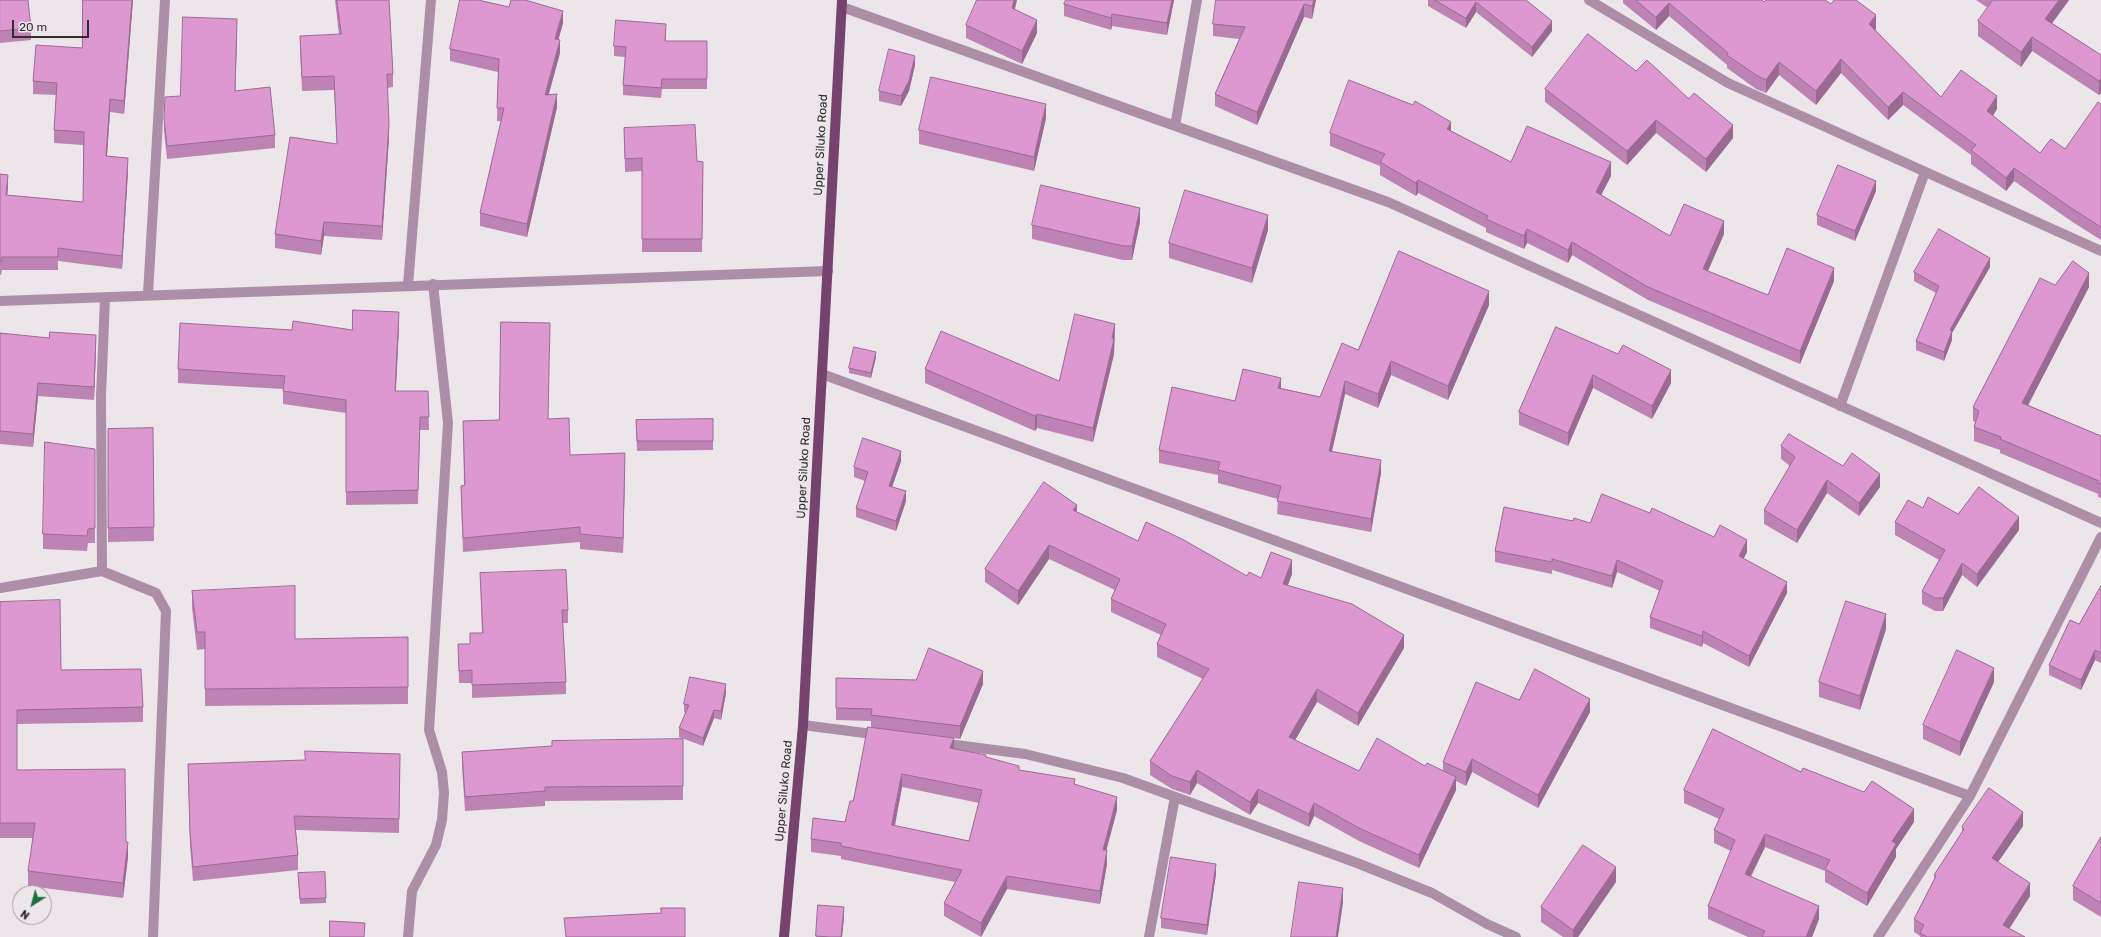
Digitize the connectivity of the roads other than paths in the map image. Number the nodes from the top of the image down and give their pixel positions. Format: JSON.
{"nodes":[{"id":1,"x":165,"y":0,"type":"edge"},
{"id":2,"x":431,"y":0,"type":"edge"},
{"id":3,"x":1197,"y":0,"type":"edge"},
{"id":4,"x":1589,"y":0,"type":"edge"},
{"id":5,"x":842,"y":4,"type":"edge"},
{"id":6,"x":1175,"y":126,"type":"junction"},
{"id":7,"x":1925,"y":172,"type":"junction"},
{"id":8,"x":2101,"y":251,"type":"edge"},
{"id":9,"x":828,"y":270,"type":"junction"},
{"id":10,"x":433,"y":284,"type":"junction"},
{"id":11,"x":408,"y":285,"type":"junction"},
{"id":12,"x":148,"y":294,"type":"junction"},
{"id":13,"x":105,"y":298,"type":"junction"},
{"id":14,"x":0,"y":301,"type":"edge"},
{"id":15,"x":822,"y":374,"type":"junction"},
{"id":16,"x":1840,"y":406,"type":"junction"},
{"id":17,"x":2101,"y":523,"type":"edge"},
{"id":18,"x":2101,"y":537,"type":"edge"},
{"id":19,"x":102,"y":571,"type":"junction"},
{"id":20,"x":0,"y":588,"type":"edge"},
{"id":21,"x":803,"y":725,"type":"junction"},
{"id":22,"x":890,"y":736,"type":"edge"},
{"id":23,"x":930,"y":742,"type":"edge"},
{"id":24,"x":1970,"y":796,"type":"junction"},
{"id":25,"x":1175,"y":797,"type":"junction"},
{"id":26,"x":152,"y":937,"type":"edge"},
{"id":27,"x":408,"y":937,"type":"edge"},
{"id":28,"x":784,"y":937,"type":"edge"},
{"id":29,"x":1149,"y":937,"type":"edge"},
{"id":30,"x":1516,"y":937,"type":"edge"},
{"id":31,"x":1878,"y":937,"type":"edge"}],
"edges":[{"from":1,"to":12,"type":"street"},
{"from":2,"to":11,"type":"street"},
{"from":3,"to":6,"type":"street"},
{"from":4,"to":7,"type":"street"},
{"from":5,"to":6,"type":"street"},
{"from":5,"to":9,"type":"main road","name":"Upper Siluko Road"},
{"from":6,"to":16,"type":"street"},
{"from":7,"to":8,"type":"street"},
{"from":7,"to":16,"type":"street"},
{"from":9,"to":10,"type":"street"},
{"from":9,"to":15,"type":"main road","name":"Upper Siluko Road"},
{"from":10,"to":11,"type":"street"},
{"from":10,"to":27,"type":"street"},
{"from":11,"to":12,"type":"street"},
{"from":12,"to":13,"type":"street"},
{"from":13,"to":14,"type":"street"},
{"from":13,"to":19,"type":"street"},
{"from":15,"to":21,"type":"main road","name":"Upper Siluko Road"},
{"from":15,"to":24,"type":"street"},
{"from":16,"to":17,"type":"street"},
{"from":18,"to":24,"type":"street"},
{"from":19,"to":20,"type":"street"},
{"from":19,"to":26,"type":"street"},
{"from":21,"to":22,"type":"street"},
{"from":21,"to":28,"type":"main road","name":"Upper Siluko Road"},
{"from":23,"to":25,"type":"street"},
{"from":24,"to":31,"type":"street"},
{"from":25,"to":29,"type":"street"},
{"from":25,"to":30,"type":"street"}]}
